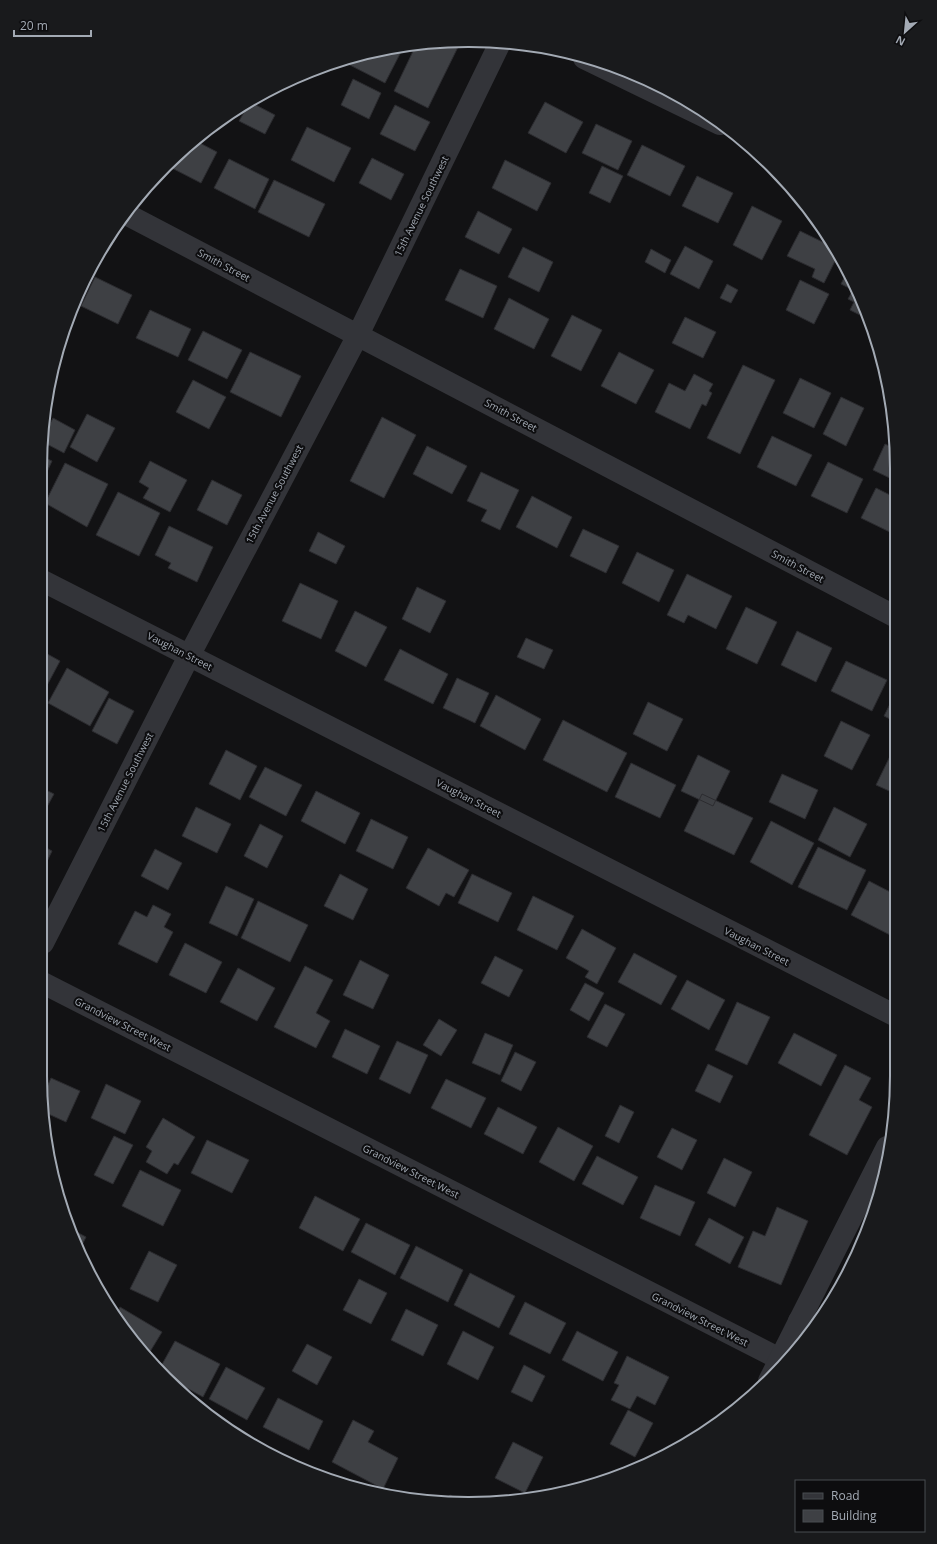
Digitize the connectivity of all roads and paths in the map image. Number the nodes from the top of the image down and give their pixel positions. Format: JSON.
{"nodes":[{"id":1,"x":497,"y":48,"type":"edge"},
{"id":2,"x":617,"y":74,"type":"edge"},
{"id":3,"x":687,"y":108,"type":"edge"},
{"id":4,"x":131,"y":216,"type":"edge"},
{"id":5,"x":358,"y":335,"type":"junction"},
{"id":6,"x":47,"y":583,"type":"edge"},
{"id":7,"x":890,"y":614,"type":"edge"},
{"id":8,"x":189,"y":656,"type":"junction"},
{"id":9,"x":47,"y":936,"type":"edge"},
{"id":10,"x":47,"y":985,"type":"edge"},
{"id":11,"x":890,"y":1013,"type":"edge"},
{"id":12,"x":881,"y":1162,"type":"edge"},
{"id":13,"x":806,"y":1324,"type":"edge"},
{"id":14,"x":781,"y":1358,"type":"edge"},
{"id":15,"x":780,"y":1359,"type":"edge"}],
"edges":[{"from":1,"to":5,"type":"street","name":"15th Avenue Southwest"},
{"from":2,"to":3,"type":"street"},
{"from":4,"to":5,"type":"street","name":"Smith Street"},
{"from":5,"to":7,"type":"street","name":"Smith Street"},
{"from":5,"to":8,"type":"street","name":"15th Avenue Southwest"},
{"from":6,"to":8,"type":"street","name":"Vaughan Street"},
{"from":8,"to":9,"type":"street","name":"15th Avenue Southwest"},
{"from":8,"to":11,"type":"street","name":"Vaughan Street"},
{"from":10,"to":15,"type":"street","name":"Grandview Street West"},
{"from":12,"to":13,"type":"street"},
{"from":13,"to":14,"type":"street"}]}
